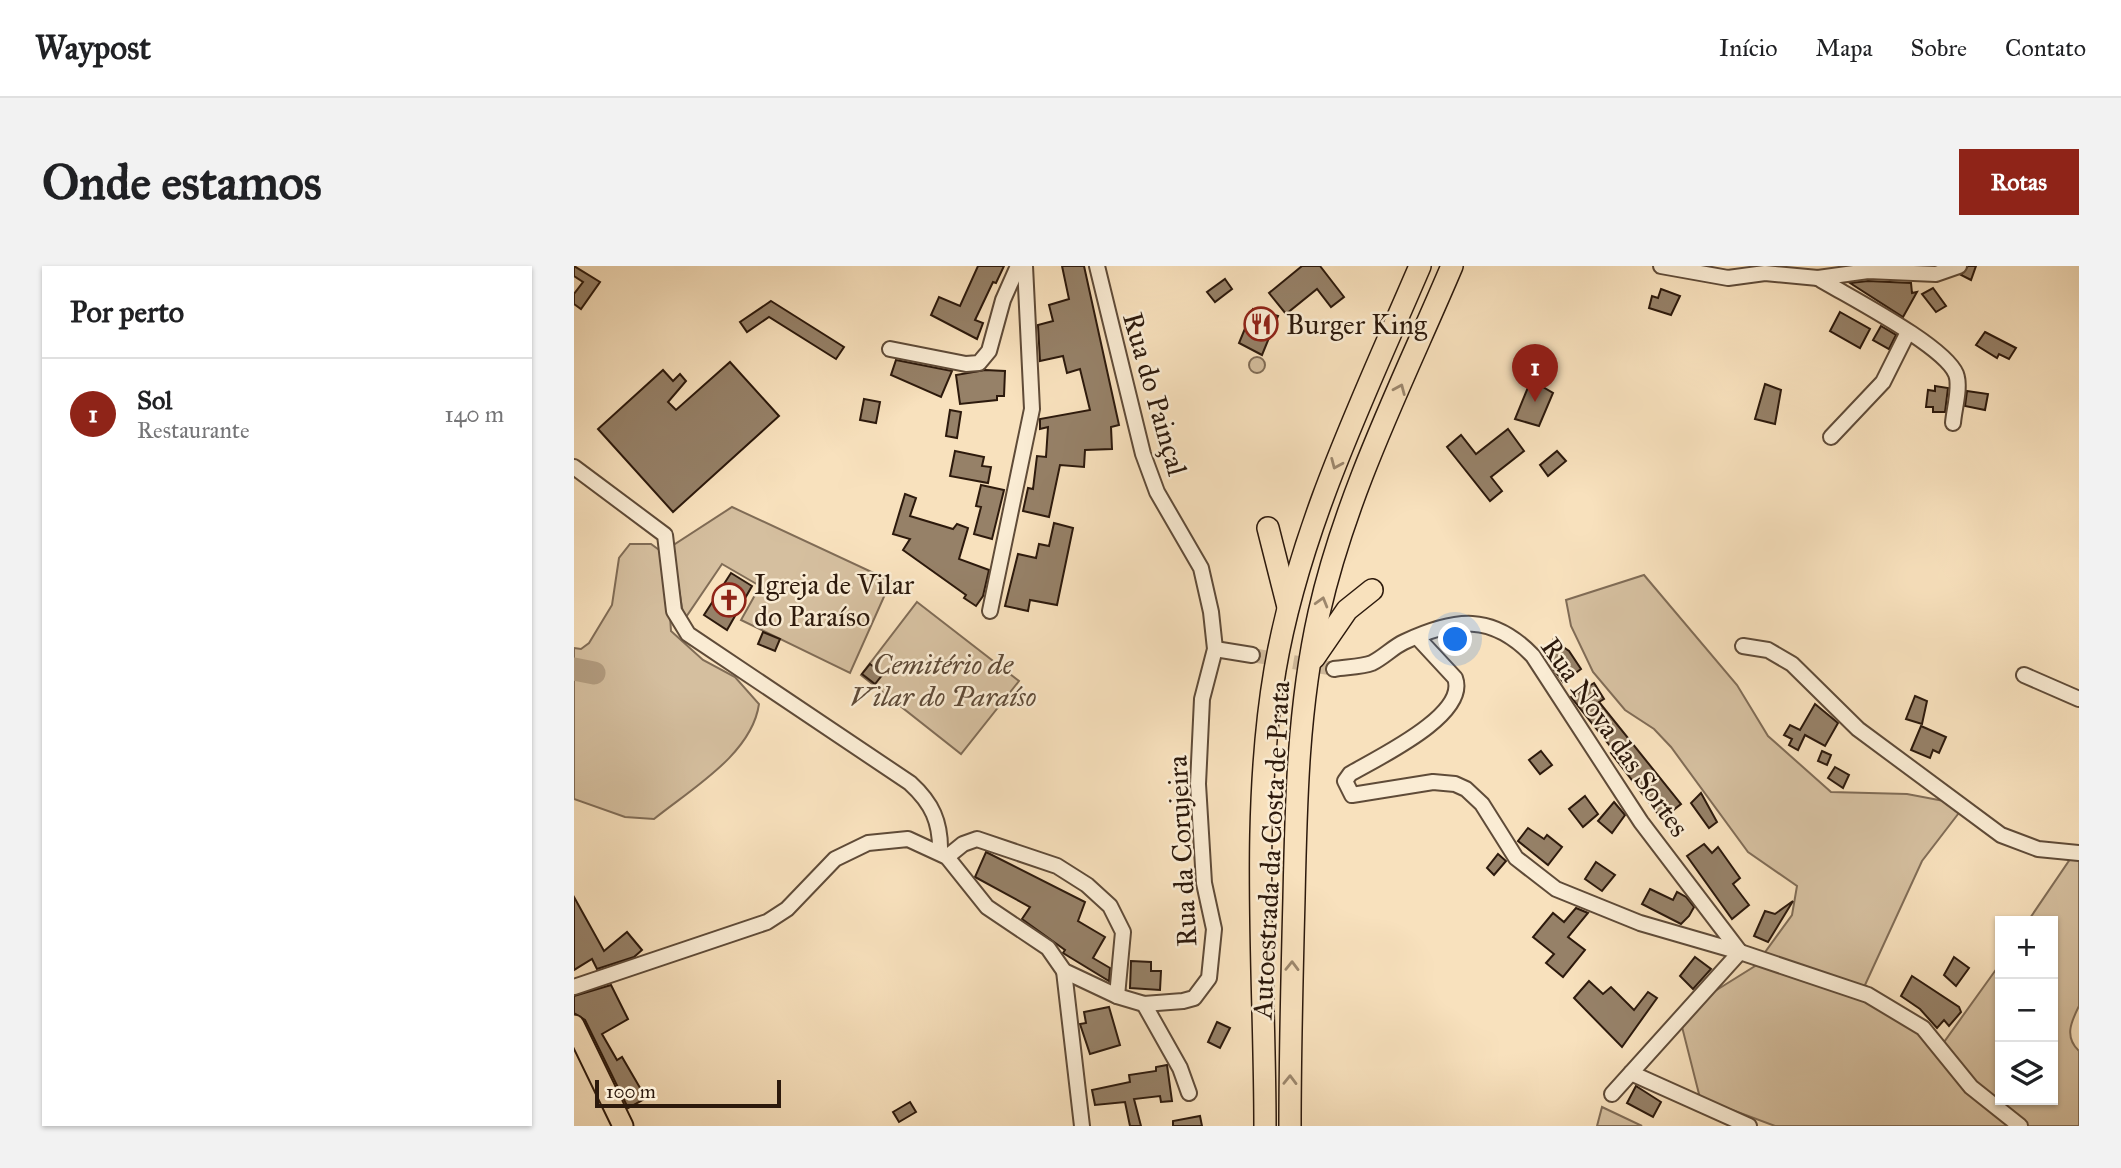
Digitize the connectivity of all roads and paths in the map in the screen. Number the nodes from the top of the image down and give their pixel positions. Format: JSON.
{"nodes":[{"id":1,"x":1018,"y":266,"type":"edge"},
{"id":2,"x":1025,"y":266,"type":"edge"},
{"id":3,"x":1097,"y":266,"type":"edge"},
{"id":4,"x":1420,"y":266,"type":"edge"},
{"id":5,"x":1451,"y":266,"type":"edge"},
{"id":6,"x":1661,"y":266,"type":"edge"},
{"id":7,"x":1959,"y":266,"type":"edge"},
{"id":8,"x":1818,"y":278,"type":"junction"},
{"id":9,"x":1908,"y":332,"type":"junction"},
{"id":10,"x":890,"y":349,"type":"dead end"},
{"id":11,"x":1953,"y":423,"type":"dead end"},
{"id":12,"x":1831,"y":437,"type":"dead end"},
{"id":13,"x":574,"y":467,"type":"edge"},
{"id":14,"x":1268,"y":528,"type":"dead end"},
{"id":15,"x":1372,"y":590,"type":"dead end"},
{"id":16,"x":990,"y":611,"type":"dead end"},
{"id":17,"x":1289,"y":612,"type":"junction"},
{"id":18,"x":1417,"y":637,"type":"junction"},
{"id":19,"x":1743,"y":646,"type":"dead end"},
{"id":20,"x":1216,"y":649,"type":"junction"},
{"id":21,"x":1252,"y":656,"type":"tunnel mouth"},
{"id":22,"x":1334,"y":668,"type":"tunnel mouth"},
{"id":23,"x":1308,"y":669,"type":"junction"},
{"id":24,"x":2024,"y":676,"type":"dead end"},
{"id":25,"x":2079,"y":699,"type":"edge"},
{"id":26,"x":2079,"y":853,"type":"edge"},
{"id":27,"x":944,"y":855,"type":"junction"},
{"id":28,"x":1740,"y":952,"type":"junction"},
{"id":29,"x":1064,"y":971,"type":"junction"},
{"id":30,"x":574,"y":987,"type":"edge"},
{"id":31,"x":1116,"y":996,"type":"junction"},
{"id":32,"x":1144,"y":1004,"type":"junction"},
{"id":33,"x":574,"y":1025,"type":"edge"},
{"id":34,"x":1631,"y":1073,"type":"junction"},
{"id":35,"x":1189,"y":1093,"type":"dead end"},
{"id":36,"x":1612,"y":1094,"type":"dead end"},
{"id":37,"x":623,"y":1126,"type":"edge"},
{"id":38,"x":1082,"y":1126,"type":"edge"},
{"id":39,"x":1265,"y":1126,"type":"edge"},
{"id":40,"x":1290,"y":1126,"type":"edge"},
{"id":41,"x":1749,"y":1126,"type":"edge"},
{"id":42,"x":2020,"y":1126,"type":"edge"}],
"edges":[{"from":1,"to":10,"type":"street"},
{"from":2,"to":16,"type":"street"},
{"from":3,"to":20,"type":"street","name":"Rua do Painçal"},
{"from":4,"to":17,"type":"highway","name":"Autoestrada da Costa de Prata","one_way":true},
{"from":23,"to":5,"type":"highway","name":"Autoestrada da Costa de Prata","one_way":true},
{"from":6,"to":8,"type":"street"},
{"from":7,"to":8,"type":"street"},
{"from":8,"to":9,"type":"street"},
{"from":9,"to":11,"type":"street"},
{"from":9,"to":12,"type":"street"},
{"from":13,"to":27,"type":"street"},
{"from":14,"to":17,"type":"highway"},
{"from":15,"to":23,"type":"highway"},
{"from":17,"to":39,"type":"highway","name":"Autoestrada da Costa de Prata"},
{"from":18,"to":22,"type":"street","name":"Rua Nova das Sortes"},
{"from":18,"to":28,"type":"street","name":"Rua Nova das Sortes"},
{"from":18,"to":28,"type":"street"},
{"from":19,"to":26,"type":"street"},
{"from":20,"to":21,"type":"street"},
{"from":20,"to":32,"type":"street","name":"Rua da Corujeira"},
{"from":40,"to":23,"type":"highway","name":"Autoestrada da Costa de Prata","one_way":true},
{"from":24,"to":25,"type":"street"},
{"from":27,"to":29,"type":"street","name":"Rua da Corujeira"},
{"from":27,"to":30,"type":"street","name":"Rua da Corujeira"},
{"from":27,"to":31,"type":"street"},
{"from":28,"to":34,"type":"street"},
{"from":28,"to":42,"type":"street"},
{"from":29,"to":31,"type":"street","name":"Rua da Corujeira"},
{"from":29,"to":38,"type":"street"},
{"from":31,"to":32,"type":"street","name":"Rua da Corujeira"},
{"from":32,"to":35,"type":"street"},
{"from":33,"to":37,"type":"main road"},
{"from":34,"to":36,"type":"street"},
{"from":34,"to":41,"type":"street"}]}
